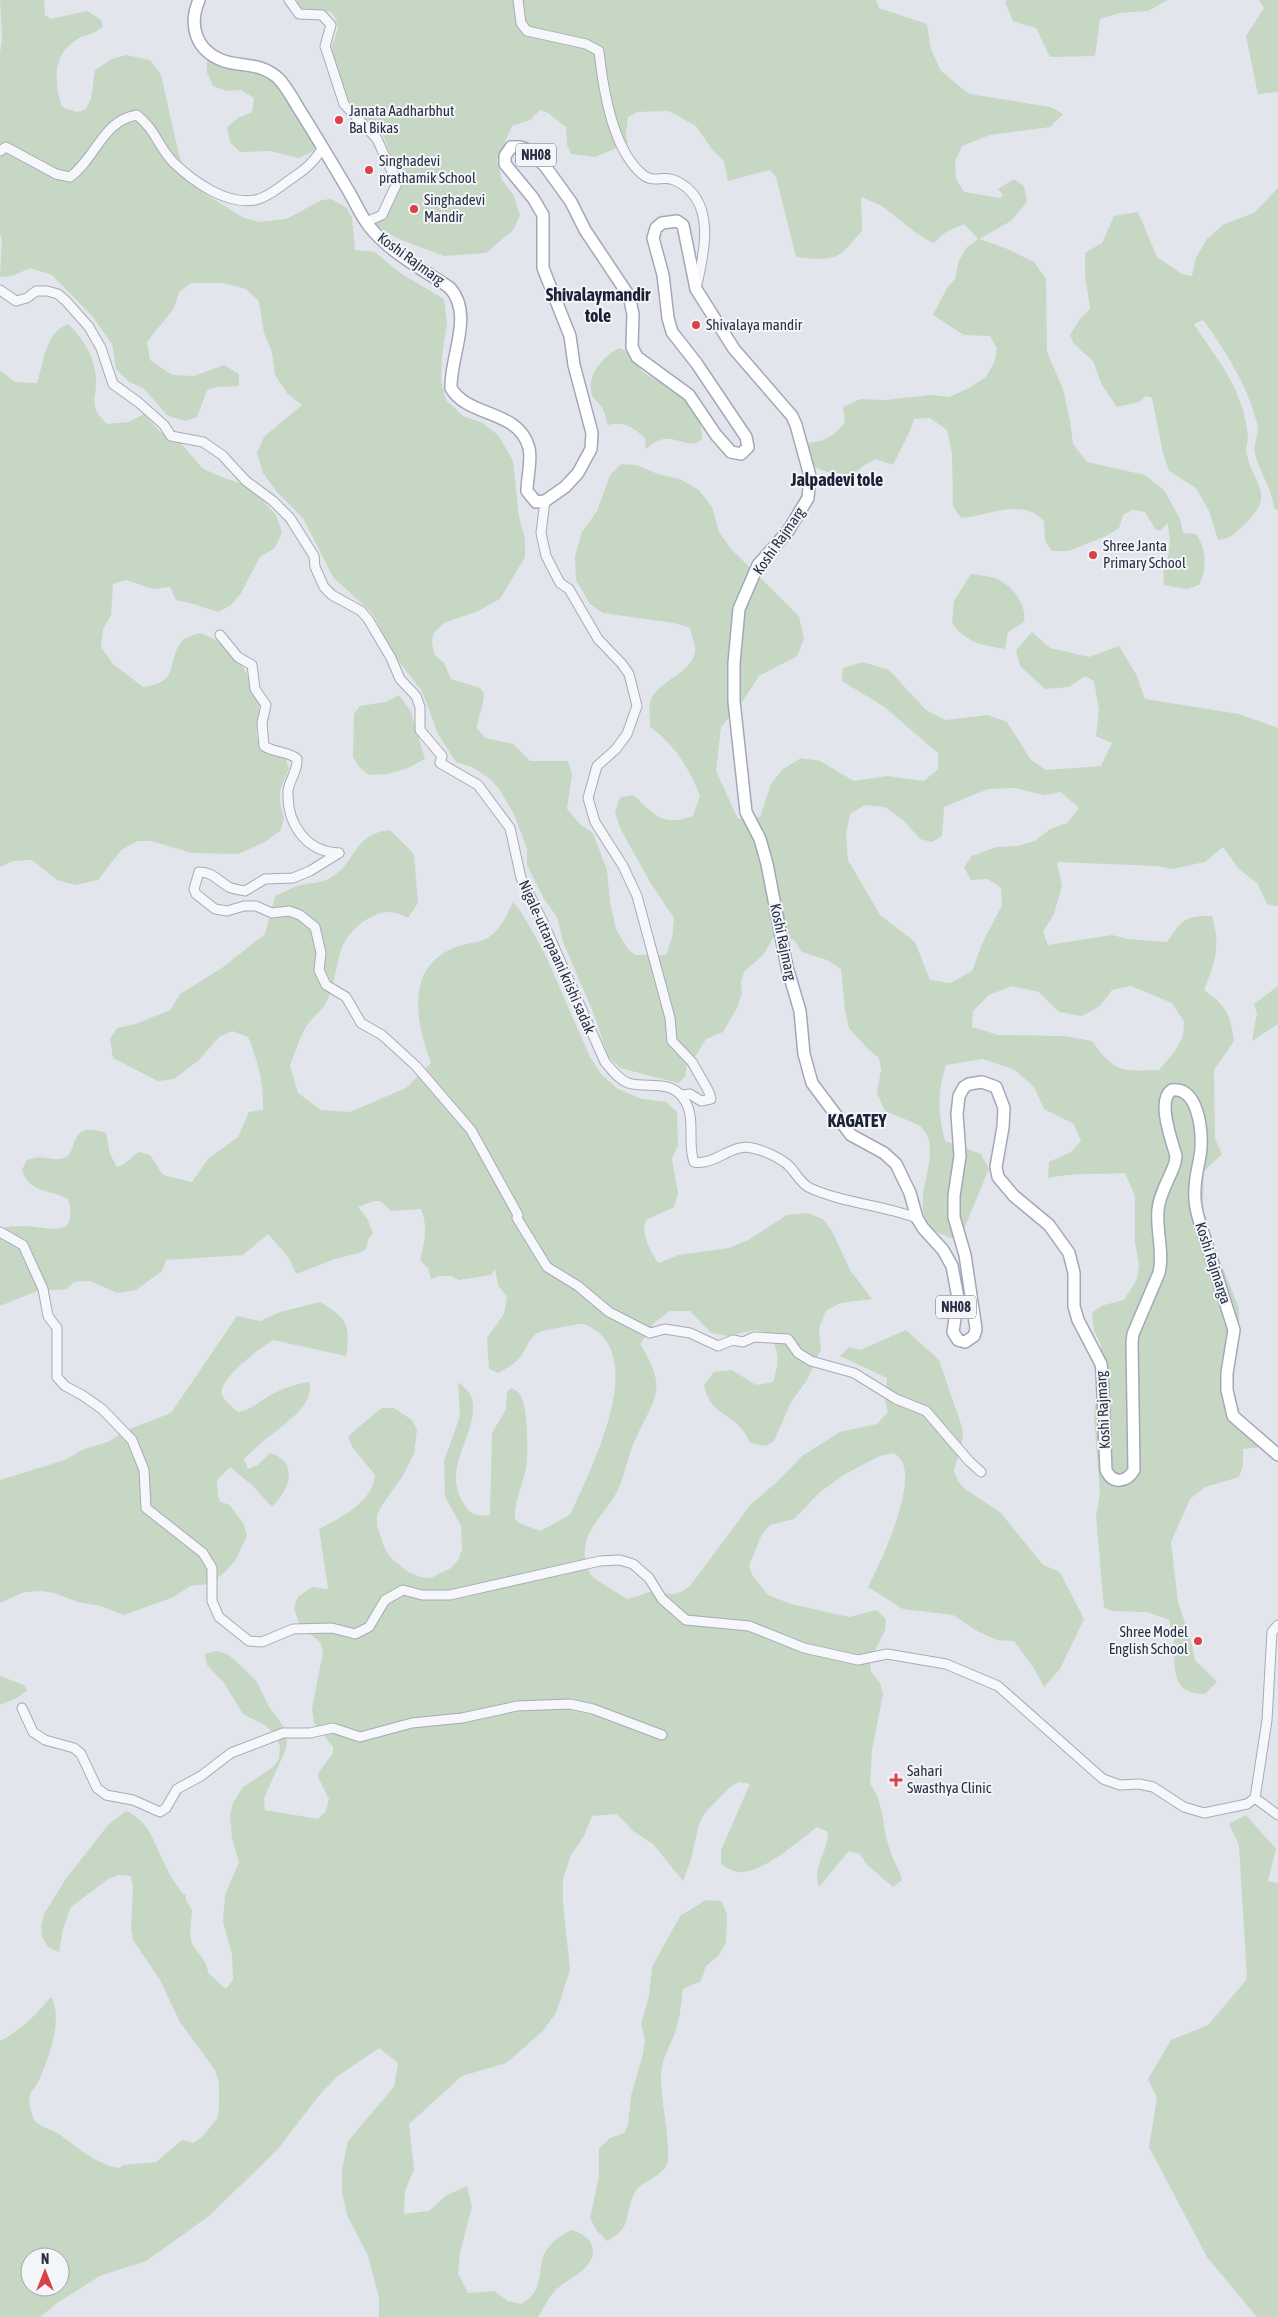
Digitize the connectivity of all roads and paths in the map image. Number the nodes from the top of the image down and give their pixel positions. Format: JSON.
{"nodes":[{"id":1,"x":200,"y":0,"type":"edge"},
{"id":2,"x":289,"y":0,"type":"edge"},
{"id":3,"x":518,"y":0,"type":"edge"},
{"id":4,"x":323,"y":147,"type":"junction"},
{"id":5,"x":0,"y":151,"type":"edge"},
{"id":6,"x":366,"y":222,"type":"junction"},
{"id":7,"x":696,"y":289,"type":"junction"},
{"id":8,"x":0,"y":290,"type":"edge"},
{"id":9,"x":545,"y":501,"type":"junction"},
{"id":10,"x":220,"y":635,"type":"dead end"},
{"id":11,"x":681,"y":1095,"type":"junction"},
{"id":12,"x":1165,"y":1113,"type":"joint"},
{"id":13,"x":917,"y":1218,"type":"junction"},
{"id":14,"x":0,"y":1232,"type":"edge"},
{"id":15,"x":1278,"y":1455,"type":"edge"},
{"id":16,"x":981,"y":1472,"type":"dead end"},
{"id":17,"x":1278,"y":1625,"type":"edge"},
{"id":18,"x":22,"y":1708,"type":"dead end"},
{"id":19,"x":662,"y":1735,"type":"dead end"},
{"id":20,"x":1255,"y":1798,"type":"junction"},
{"id":21,"x":1278,"y":1815,"type":"edge"}],
"edges":[{"from":1,"to":4,"type":"main road","name":"Koshi Rajmarg"},
{"from":2,"to":6,"type":"street"},
{"from":3,"to":7,"type":"street"},
{"from":4,"to":5,"type":"street"},
{"from":4,"to":6,"type":"main road","name":"Koshi Rajmarg"},
{"from":6,"to":9,"type":"main road","name":"Koshi Rajmarg"},
{"from":7,"to":9,"type":"main road","name":"Koshi Rajmarg","number":"NH08"},
{"from":7,"to":13,"type":"main road","name":"Koshi Rajmarg","number":"NH08"},
{"from":8,"to":11,"type":"street","name":"Nigale-uttarpaani krishi sadak"},
{"from":9,"to":11,"type":"street"},
{"from":10,"to":16,"type":"street"},
{"from":11,"to":13,"type":"street"},
{"from":12,"to":13,"type":"main road","name":"Koshi Rajmarg","number":"NH08"},
{"from":12,"to":15,"type":"main road","name":"Koshi Rajmarga","number":"NH08"},
{"from":14,"to":20,"type":"street"},
{"from":17,"to":20,"type":"street"},
{"from":18,"to":19,"type":"street"},
{"from":20,"to":21,"type":"street"}]}
